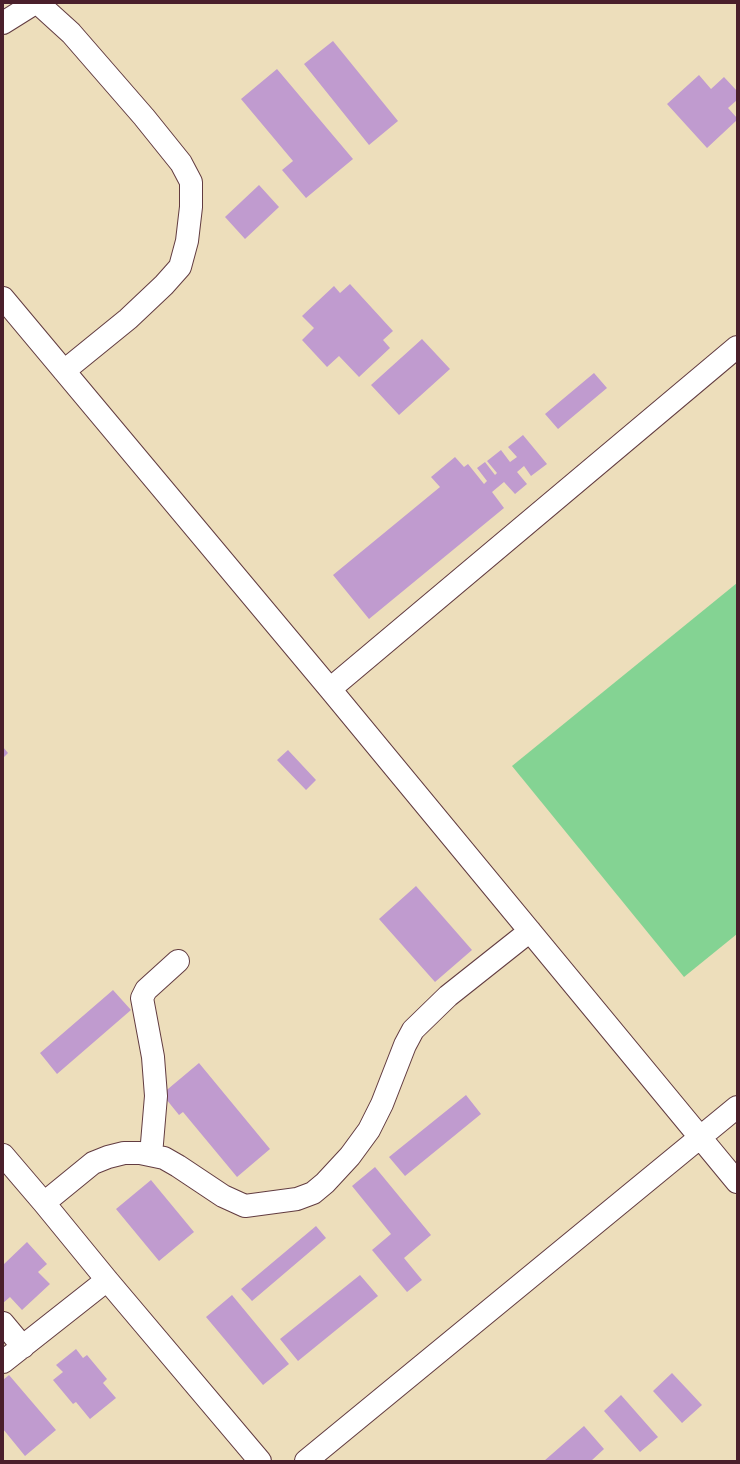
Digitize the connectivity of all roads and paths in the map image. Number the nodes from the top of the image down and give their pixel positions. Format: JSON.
{"nodes":[{"id":1,"x":36,"y":3,"type":"edge"},
{"id":2,"x":3,"y":23,"type":"edge"},
{"id":3,"x":3,"y":298,"type":"edge"},
{"id":4,"x":737,"y":347,"type":"edge"},
{"id":5,"x":64,"y":371,"type":"junction"},
{"id":6,"x":330,"y":689,"type":"junction"},
{"id":7,"x":530,"y":931,"type":"junction"},
{"id":8,"x":178,"y":961,"type":"dead end"},
{"id":9,"x":737,"y":1107,"type":"edge"},
{"id":10,"x":700,"y":1137,"type":"junction"},
{"id":11,"x":3,"y":1154,"type":"edge"},
{"id":12,"x":151,"y":1155,"type":"junction"},
{"id":13,"x":737,"y":1182,"type":"edge"},
{"id":14,"x":44,"y":1203,"type":"junction"},
{"id":15,"x":106,"y":1280,"type":"junction"},
{"id":16,"x":3,"y":1323,"type":"edge"},
{"id":17,"x":23,"y":1347,"type":"junction"},
{"id":18,"x":3,"y":1362,"type":"edge"},
{"id":19,"x":260,"y":1461,"type":"edge"},
{"id":20,"x":306,"y":1461,"type":"edge"}],
"edges":[{"from":1,"to":2,"type":"street"},
{"from":1,"to":5,"type":"street"},
{"from":3,"to":5,"type":"street"},
{"from":4,"to":6,"type":"street"},
{"from":5,"to":6,"type":"street"},
{"from":6,"to":7,"type":"street"},
{"from":7,"to":10,"type":"street"},
{"from":7,"to":12,"type":"street"},
{"from":8,"to":12,"type":"street"},
{"from":9,"to":10,"type":"street"},
{"from":10,"to":13,"type":"street"},
{"from":10,"to":20,"type":"street"},
{"from":11,"to":14,"type":"street"},
{"from":12,"to":14,"type":"street"},
{"from":14,"to":15,"type":"street"},
{"from":15,"to":17,"type":"street"},
{"from":15,"to":19,"type":"street"},
{"from":16,"to":17,"type":"street"},
{"from":17,"to":18,"type":"street"}]}
